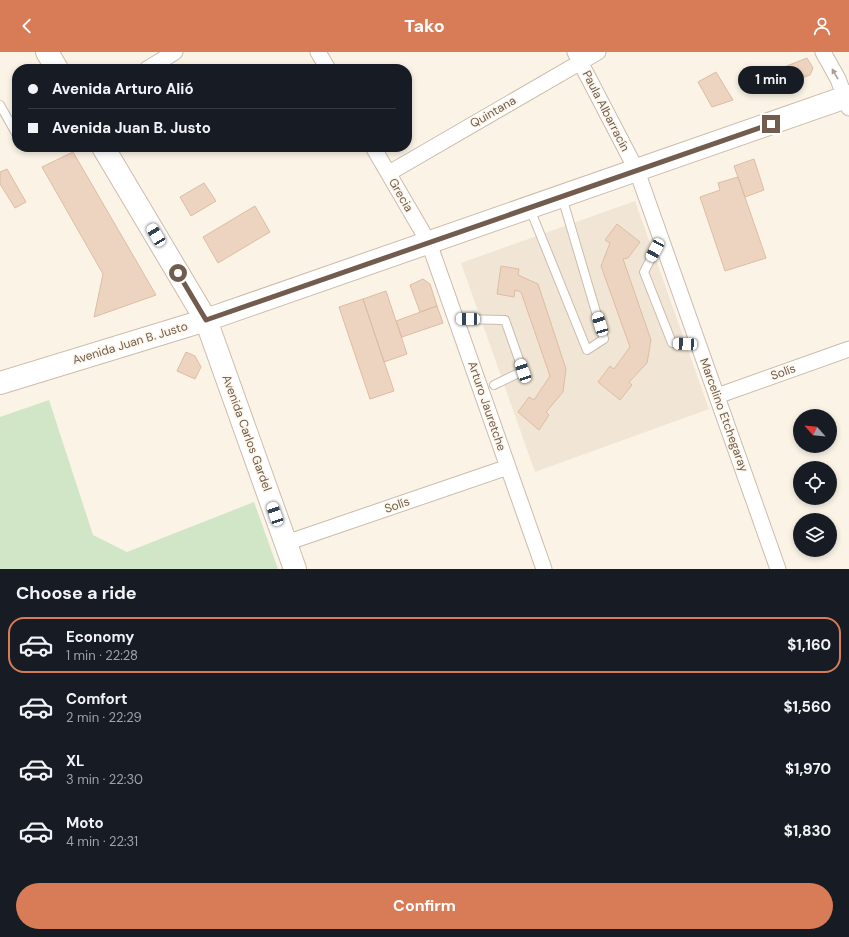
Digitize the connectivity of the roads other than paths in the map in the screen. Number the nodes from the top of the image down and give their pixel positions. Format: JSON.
{"nodes":[{"id":1,"x":47,"y":52,"type":"edge"},
{"id":2,"x":175,"y":52,"type":"edge"},
{"id":3,"x":318,"y":52,"type":"edge"},
{"id":4,"x":598,"y":52,"type":"edge"},
{"id":5,"x":823,"y":52,"type":"edge"},
{"id":6,"x":578,"y":57,"type":"edge"},
{"id":7,"x":54,"y":64,"type":"edge"},
{"id":8,"x":155,"y":64,"type":"edge"},
{"id":9,"x":325,"y":64,"type":"edge"},
{"id":10,"x":848,"y":101,"type":"edge"},
{"id":11,"x":0,"y":106,"type":"edge"},
{"id":12,"x":12,"y":126,"type":"edge"},
{"id":13,"x":106,"y":152,"type":"edge"},
{"id":14,"x":377,"y":152,"type":"edge"},
{"id":15,"x":637,"y":170,"type":"junction"},
{"id":16,"x":388,"y":173,"type":"junction"},
{"id":17,"x":561,"y":197,"type":"junction"},
{"id":18,"x":530,"y":208,"type":"junction"},
{"id":19,"x":661,"y":239,"type":"junction"},
{"id":20,"x":429,"y":243,"type":"junction"},
{"id":21,"x":456,"y":319,"type":"junction"},
{"id":22,"x":206,"y":320,"type":"junction"},
{"id":23,"x":699,"y":345,"type":"junction"},
{"id":24,"x":849,"y":348,"type":"edge"},
{"id":25,"x":0,"y":383,"type":"edge"},
{"id":26,"x":494,"y":385,"type":"dead end"},
{"id":27,"x":717,"y":396,"type":"junction"},
{"id":28,"x":508,"y":468,"type":"junction"},
{"id":29,"x":286,"y":543,"type":"junction"},
{"id":30,"x":295,"y":569,"type":"edge"},
{"id":31,"x":544,"y":569,"type":"edge"},
{"id":32,"x":778,"y":569,"type":"edge"}],
"edges":[{"from":1,"to":7,"type":"main road"},
{"from":2,"to":8,"type":"street"},
{"from":3,"to":9,"type":"street"},
{"from":4,"to":6,"type":"street","name":"Quintana"},
{"from":10,"to":5,"type":"street","one_way":true},
{"from":6,"to":15,"type":"street","name":"Paula Albarracín"},
{"from":6,"to":16,"type":"street","name":"Quintana"},
{"from":10,"to":15,"type":"main road","name":"Avenida Juan B. Justo"},
{"from":11,"to":12,"type":"lane"},
{"from":13,"to":22,"type":"main road","name":"Avenida Carlos Gardel"},
{"from":14,"to":16,"type":"street","name":"Grecia"},
{"from":15,"to":17,"type":"main road","name":"Avenida Juan B. Justo"},
{"from":15,"to":19,"type":"street","name":"Marcelino Etchegaray"},
{"from":16,"to":20,"type":"street","name":"Grecia"},
{"from":17,"to":18,"type":"main road","name":"Avenida Juan B. Justo"},
{"from":17,"to":18,"type":"lane"},
{"from":18,"to":20,"type":"main road","name":"Avenida Juan B. Justo"},
{"from":19,"to":23,"type":"street","name":"Marcelino Etchegaray"},
{"from":19,"to":23,"type":"lane"},
{"from":20,"to":21,"type":"street","name":"Arturo Jauretche"},
{"from":20,"to":22,"type":"main road","name":"Avenida Juan B. Justo"},
{"from":21,"to":26,"type":"lane"},
{"from":21,"to":28,"type":"street","name":"Arturo Jauretche"},
{"from":22,"to":25,"type":"main road","name":"Avenida Juan B. Justo"},
{"from":22,"to":29,"type":"main road","name":"Avenida Carlos Gardel"},
{"from":23,"to":27,"type":"street","name":"Marcelino Etchegaray"},
{"from":24,"to":27,"type":"street","name":"Solís"},
{"from":27,"to":32,"type":"street","name":"Marcelino Etchegaray"},
{"from":28,"to":29,"type":"street","name":"Solís"},
{"from":28,"to":31,"type":"street","name":"Arturo Jauretche"},
{"from":29,"to":30,"type":"main road","name":"Avenida Carlos Gardel"}]}
